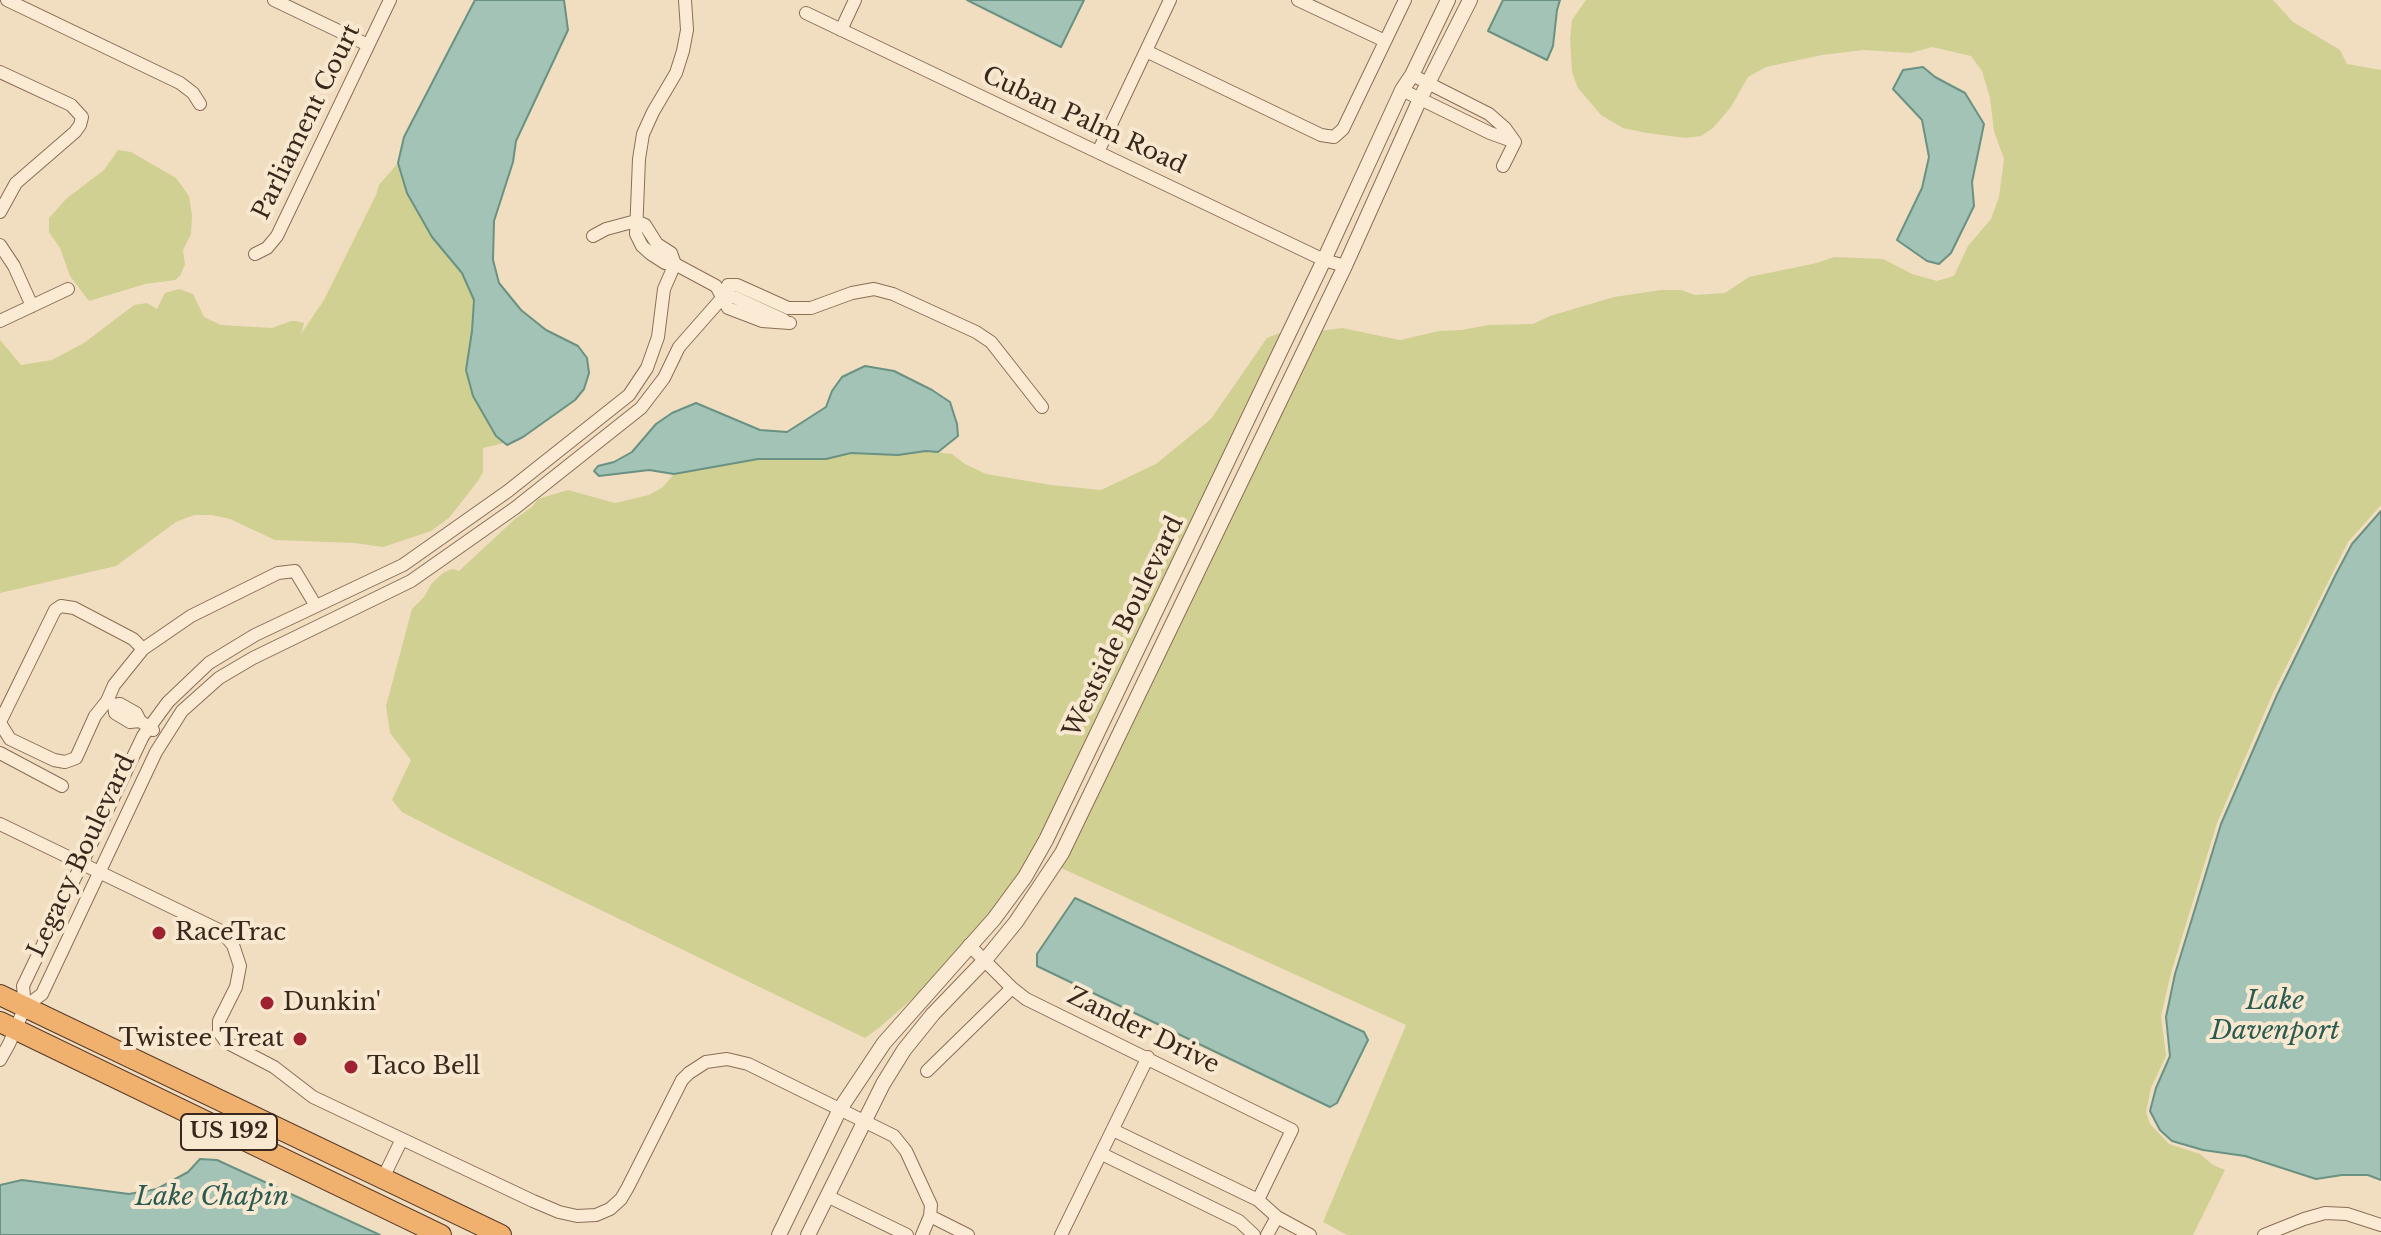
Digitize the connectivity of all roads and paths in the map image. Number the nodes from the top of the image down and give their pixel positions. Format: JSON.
{"nodes":[{"id":1,"x":7,"y":0,"type":"edge"},
{"id":2,"x":274,"y":0,"type":"edge"},
{"id":3,"x":390,"y":0,"type":"edge"},
{"id":4,"x":685,"y":0,"type":"edge"},
{"id":5,"x":855,"y":0,"type":"edge"},
{"id":6,"x":1170,"y":0,"type":"edge"},
{"id":7,"x":1298,"y":0,"type":"edge"},
{"id":8,"x":1405,"y":0,"type":"edge"},
{"id":9,"x":1448,"y":0,"type":"edge"},
{"id":10,"x":1470,"y":0,"type":"edge"},
{"id":11,"x":806,"y":13,"type":"dead end"},
{"id":12,"x":841,"y":30,"type":"junction"},
{"id":13,"x":1385,"y":41,"type":"junction"},
{"id":14,"x":368,"y":45,"type":"junction"},
{"id":15,"x":1146,"y":51,"type":"junction"},
{"id":16,"x":0,"y":72,"type":"edge"},
{"id":17,"x":1412,"y":75,"type":"junction"},
{"id":18,"x":1429,"y":83,"type":"junction"},
{"id":19,"x":1402,"y":90,"type":"junction"},
{"id":20,"x":1420,"y":99,"type":"junction"},
{"id":21,"x":200,"y":104,"type":"dead end"},
{"id":22,"x":1472,"y":105,"type":"junction"},
{"id":23,"x":1464,"y":121,"type":"junction"},
{"id":24,"x":1515,"y":142,"type":"junction"},
{"id":25,"x":1098,"y":152,"type":"junction"},
{"id":26,"x":1503,"y":166,"type":"dead end"},
{"id":27,"x":0,"y":212,"type":"edge"},
{"id":28,"x":636,"y":221,"type":"junction"},
{"id":29,"x":593,"y":236,"type":"dead end"},
{"id":30,"x":0,"y":245,"type":"edge"},
{"id":31,"x":255,"y":254,"type":"dead end"},
{"id":32,"x":1324,"y":260,"type":"junction"},
{"id":33,"x":0,"y":264,"type":"edge"},
{"id":34,"x":675,"y":264,"type":"junction"},
{"id":35,"x":1345,"y":266,"type":"junction"},
{"id":36,"x":19,"y":279,"type":"junction"},
{"id":37,"x":68,"y":289,"type":"dead end"},
{"id":38,"x":725,"y":291,"type":"junction"},
{"id":39,"x":32,"y":306,"type":"junction"},
{"id":40,"x":788,"y":308,"type":"junction"},
{"id":41,"x":0,"y":321,"type":"edge"},
{"id":42,"x":1042,"y":407,"type":"dead end"},
{"id":43,"x":316,"y":606,"type":"junction"},
{"id":44,"x":143,"y":649,"type":"junction"},
{"id":45,"x":110,"y":703,"type":"junction"},
{"id":46,"x":0,"y":722,"type":"edge"},
{"id":47,"x":144,"y":724,"type":"junction"},
{"id":48,"x":165,"y":738,"type":"junction"},
{"id":49,"x":0,"y":753,"type":"edge"},
{"id":50,"x":62,"y":786,"type":"dead end"},
{"id":51,"x":0,"y":824,"type":"edge"},
{"id":52,"x":81,"y":863,"type":"junction"},
{"id":53,"x":99,"y":871,"type":"junction"},
{"id":54,"x":969,"y":945,"type":"junction"},
{"id":55,"x":985,"y":960,"type":"junction"},
{"id":56,"x":1012,"y":988,"type":"junction"},
{"id":57,"x":0,"y":995,"type":"edge"},
{"id":58,"x":25,"y":1007,"type":"junction"},
{"id":59,"x":8,"y":1026,"type":"edge"},
{"id":60,"x":1148,"y":1057,"type":"junction"},
{"id":61,"x":0,"y":1060,"type":"edge"},
{"id":62,"x":927,"y":1071,"type":"dead end"},
{"id":63,"x":840,"y":1109,"type":"junction"},
{"id":64,"x":864,"y":1120,"type":"junction"},
{"id":65,"x":1113,"y":1130,"type":"junction"},
{"id":66,"x":402,"y":1139,"type":"junction"},
{"id":67,"x":1102,"y":1154,"type":"junction"},
{"id":68,"x":383,"y":1178,"type":"junction"},
{"id":69,"x":339,"y":1185,"type":"junction"},
{"id":70,"x":827,"y":1196,"type":"junction"},
{"id":71,"x":1258,"y":1200,"type":"junction"},
{"id":72,"x":930,"y":1216,"type":"junction"},
{"id":73,"x":1277,"y":1217,"type":"junction"},
{"id":74,"x":2381,"y":1225,"type":"edge"},
{"id":75,"x":441,"y":1235,"type":"edge"},
{"id":76,"x":501,"y":1235,"type":"edge"},
{"id":77,"x":779,"y":1235,"type":"edge"},
{"id":78,"x":808,"y":1235,"type":"edge"},
{"id":79,"x":907,"y":1235,"type":"edge"},
{"id":80,"x":922,"y":1235,"type":"edge"},
{"id":81,"x":968,"y":1235,"type":"edge"},
{"id":82,"x":1061,"y":1235,"type":"edge"},
{"id":83,"x":1254,"y":1235,"type":"edge"},
{"id":84,"x":1267,"y":1235,"type":"edge"},
{"id":85,"x":1310,"y":1235,"type":"edge"},
{"id":86,"x":2264,"y":1235,"type":"edge"}],
"edges":[{"from":1,"to":21,"type":"street"},
{"from":2,"to":14,"type":"street"},
{"from":3,"to":14,"type":"street","name":"Parliament Court"},
{"from":4,"to":28,"type":"street"},
{"from":5,"to":12,"type":"street"},
{"from":6,"to":15,"type":"street"},
{"from":7,"to":13,"type":"street"},
{"from":8,"to":13,"type":"street"},
{"from":9,"to":17,"type":"street","name":"Westside Boulevard"},
{"from":10,"to":18,"type":"street","name":"Westside Boulevard"},
{"from":11,"to":12,"type":"street","name":"Cuban Palm Road"},
{"from":12,"to":25,"type":"street","name":"Cuban Palm Road"},
{"from":13,"to":15,"type":"street"},
{"from":14,"to":31,"type":"street","name":"Parliament Court"},
{"from":15,"to":25,"type":"street"},
{"from":16,"to":27,"type":"street"},
{"from":17,"to":18,"type":"street"},
{"from":17,"to":19,"type":"street","name":"Westside Boulevard"},
{"from":18,"to":20,"type":"street","name":"Westside Boulevard"},
{"from":18,"to":22,"type":"street"},
{"from":19,"to":20,"type":"street"},
{"from":19,"to":32,"type":"street","name":"Westside Boulevard"},
{"from":20,"to":23,"type":"street"},
{"from":20,"to":35,"type":"street","name":"Westside Boulevard"},
{"from":22,"to":23,"type":"street"},
{"from":22,"to":24,"type":"street"},
{"from":23,"to":24,"type":"street"},
{"from":24,"to":26,"type":"street"},
{"from":25,"to":32,"type":"street","name":"Cuban Palm Road"},
{"from":28,"to":29,"type":"street"},
{"from":28,"to":34,"type":"street"},
{"from":30,"to":36,"type":"street"},
{"from":32,"to":35,"type":"street","name":"Cuban Palm Road"},
{"from":32,"to":54,"type":"street","name":"Westside Boulevard"},
{"from":33,"to":36,"type":"street"},
{"from":34,"to":38,"type":"street"},
{"from":34,"to":43,"type":"street","name":"Legacy Boulevard"},
{"from":35,"to":55,"type":"street","name":"Westside Boulevard"},
{"from":36,"to":39,"type":"street"},
{"from":37,"to":39,"type":"street"},
{"from":38,"to":40,"type":"street"},
{"from":38,"to":40,"type":"street"},
{"from":38,"to":48,"type":"street","name":"Legacy Boulevard"},
{"from":39,"to":41,"type":"street"},
{"from":40,"to":42,"type":"street"},
{"from":43,"to":44,"type":"street"},
{"from":43,"to":47,"type":"street","name":"Legacy Boulevard"},
{"from":44,"to":45,"type":"street"},
{"from":44,"to":46,"type":"street"},
{"from":45,"to":46,"type":"street"},
{"from":45,"to":47,"type":"street"},
{"from":47,"to":48,"type":"street"},
{"from":47,"to":52,"type":"street","name":"Legacy Boulevard"},
{"from":48,"to":53,"type":"street","name":"Legacy Boulevard"},
{"from":49,"to":50,"type":"street"},
{"from":51,"to":52,"type":"street"},
{"from":52,"to":53,"type":"street"},
{"from":52,"to":58,"type":"street","name":"Legacy Boulevard"},
{"from":53,"to":58,"type":"street","name":"Legacy Boulevard"},
{"from":53,"to":66,"type":"street"},
{"from":54,"to":55,"type":"street","name":"Zander Drive"},
{"from":54,"to":63,"type":"street","name":"Westside Boulevard"},
{"from":55,"to":56,"type":"street","name":"Zander Drive"},
{"from":55,"to":64,"type":"street","name":"Westside Boulevard"},
{"from":56,"to":60,"type":"street","name":"Zander Drive"},
{"from":56,"to":62,"type":"street"},
{"from":57,"to":58,"type":"highway","number":"US 192"},
{"from":58,"to":59,"type":"street"},
{"from":58,"to":68,"type":"highway","number":"US 192"},
{"from":59,"to":61,"type":"street"},
{"from":59,"to":69,"type":"highway","number":"US 192"},
{"from":60,"to":65,"type":"street"},
{"from":60,"to":71,"type":"street","name":"Zander Drive"},
{"from":63,"to":64,"type":"street"},
{"from":63,"to":66,"type":"street"},
{"from":63,"to":77,"type":"street","name":"Westside Boulevard"},
{"from":64,"to":70,"type":"street","name":"Westside Boulevard"},
{"from":64,"to":72,"type":"street"},
{"from":65,"to":67,"type":"street"},
{"from":65,"to":71,"type":"street"},
{"from":66,"to":68,"type":"street"},
{"from":67,"to":82,"type":"street"},
{"from":67,"to":83,"type":"street"},
{"from":68,"to":69,"type":"highway"},
{"from":68,"to":76,"type":"highway","number":"US 192"},
{"from":69,"to":75,"type":"highway","number":"US 192"},
{"from":70,"to":78,"type":"street","name":"Westside Boulevard"},
{"from":70,"to":79,"type":"street"},
{"from":71,"to":73,"type":"street"},
{"from":72,"to":80,"type":"street"},
{"from":72,"to":81,"type":"street"},
{"from":73,"to":84,"type":"street"},
{"from":73,"to":85,"type":"street"},
{"from":74,"to":86,"type":"street"}]}
